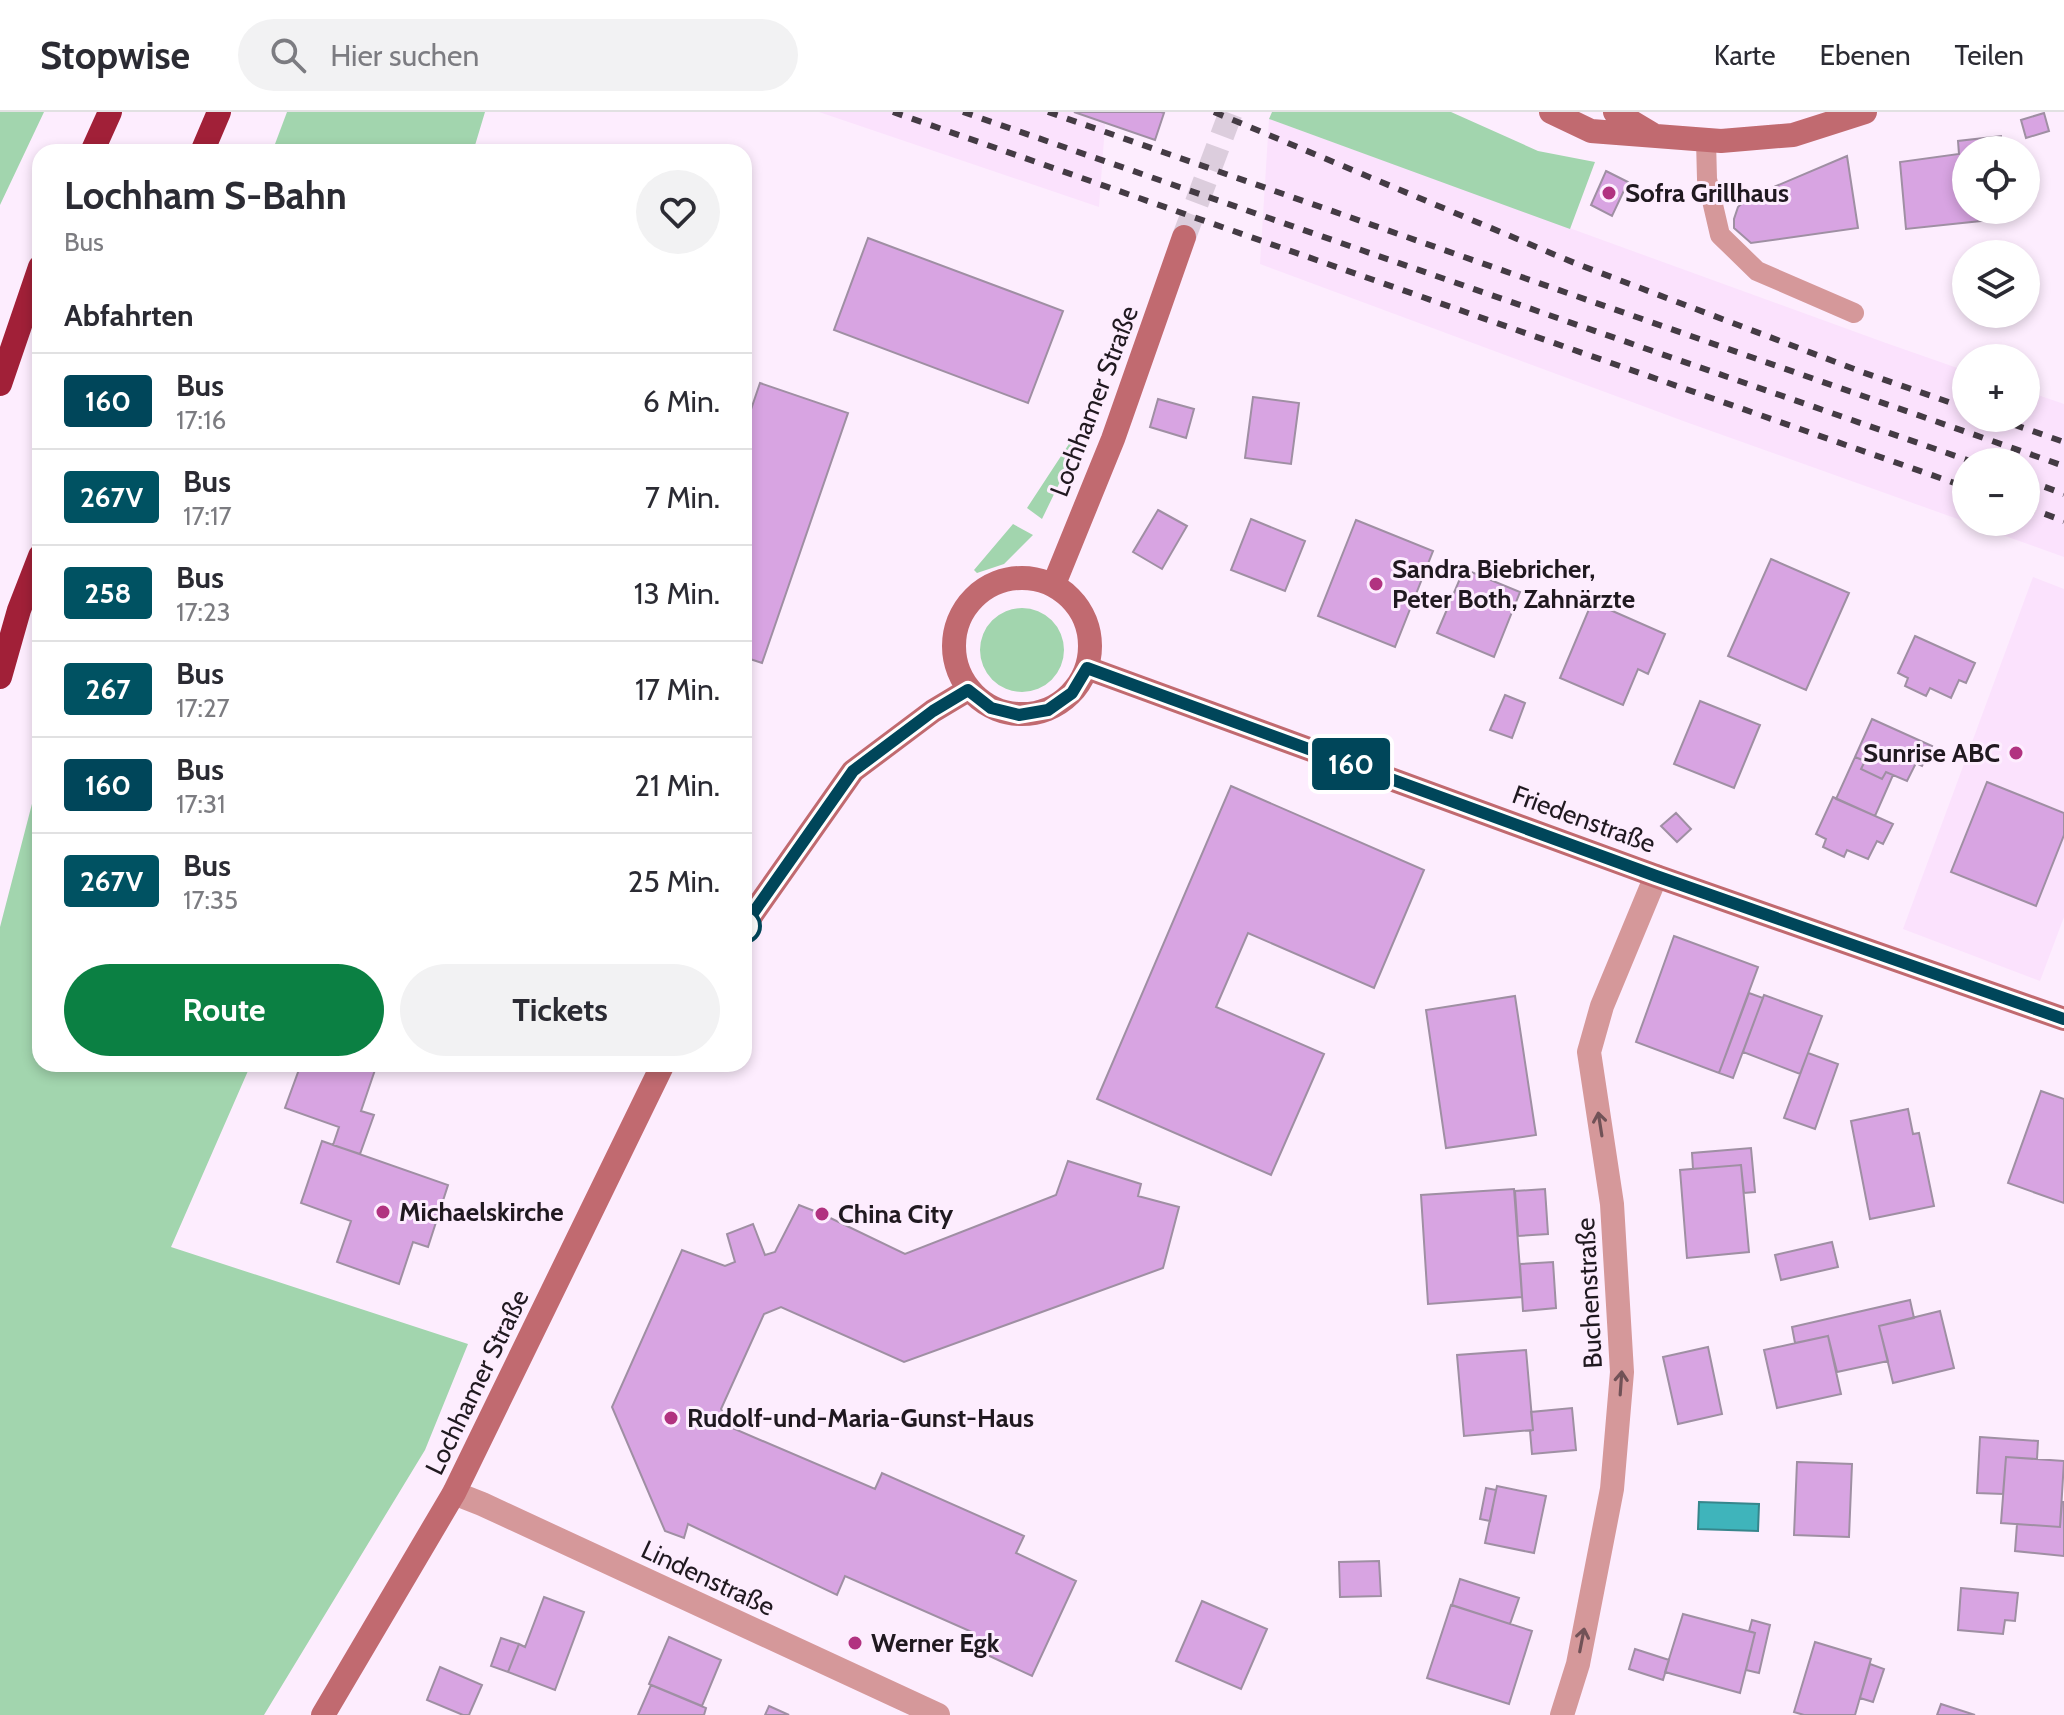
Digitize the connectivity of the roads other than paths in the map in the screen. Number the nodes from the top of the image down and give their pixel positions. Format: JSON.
{"nodes":[{"id":1,"x":110,"y":112,"type":"edge"},
{"id":2,"x":219,"y":112,"type":"edge"},
{"id":3,"x":1551,"y":112,"type":"edge"},
{"id":4,"x":1615,"y":112,"type":"edge"},
{"id":5,"x":1865,"y":112,"type":"edge"},
{"id":6,"x":1657,"y":137,"type":"junction"},
{"id":7,"x":1706,"y":140,"type":"junction"},
{"id":8,"x":96,"y":144,"type":"edge"},
{"id":9,"x":205,"y":144,"type":"edge"},
{"id":10,"x":1184,"y":237,"type":"tunnel mouth"},
{"id":11,"x":32,"y":290,"type":"edge"},
{"id":12,"x":1854,"y":313,"type":"dead end"},
{"id":13,"x":0,"y":384,"type":"edge"},
{"id":14,"x":32,"y":577,"type":"edge"},
{"id":15,"x":1054,"y":584,"type":"junction"},
{"id":16,"x":1087,"y":668,"type":"junction"},
{"id":17,"x":0,"y":677,"type":"edge"},
{"id":18,"x":968,"y":690,"type":"junction"},
{"id":19,"x":1656,"y":876,"type":"junction"},
{"id":20,"x":752,"y":915,"type":"edge"},
{"id":21,"x":2064,"y":1019,"type":"edge"},
{"id":22,"x":659,"y":1072,"type":"edge"},
{"id":23,"x":454,"y":1493,"type":"junction"},
{"id":24,"x":323,"y":1715,"type":"edge"},
{"id":25,"x":938,"y":1715,"type":"edge"},
{"id":26,"x":1562,"y":1715,"type":"edge"}],
"edges":[{"from":1,"to":8,"type":"highway"},
{"from":2,"to":9,"type":"highway"},
{"from":3,"to":6,"type":"street"},
{"from":4,"to":6,"type":"street"},
{"from":5,"to":7,"type":"street"},
{"from":6,"to":7,"type":"street"},
{"from":7,"to":12,"type":"lane"},
{"from":10,"to":15,"type":"street","name":"Lochhamer Straße"},
{"from":11,"to":13,"type":"highway"},
{"from":14,"to":17,"type":"highway"},
{"from":15,"to":16,"type":"street"},
{"from":15,"to":18,"type":"street"},
{"from":16,"to":18,"type":"street"},
{"from":16,"to":19,"type":"street","name":"Friedenstraße"},
{"from":18,"to":20,"type":"street"},
{"from":19,"to":21,"type":"street","name":"Friedenstraße"},
{"from":26,"to":19,"type":"street","name":"Buchenstraße","one_way":true},
{"from":22,"to":23,"type":"street","name":"Lochhamer Straße"},
{"from":23,"to":24,"type":"street","name":"Lochhamer Straße"},
{"from":23,"to":25,"type":"street","name":"Lindenstraße"}]}
